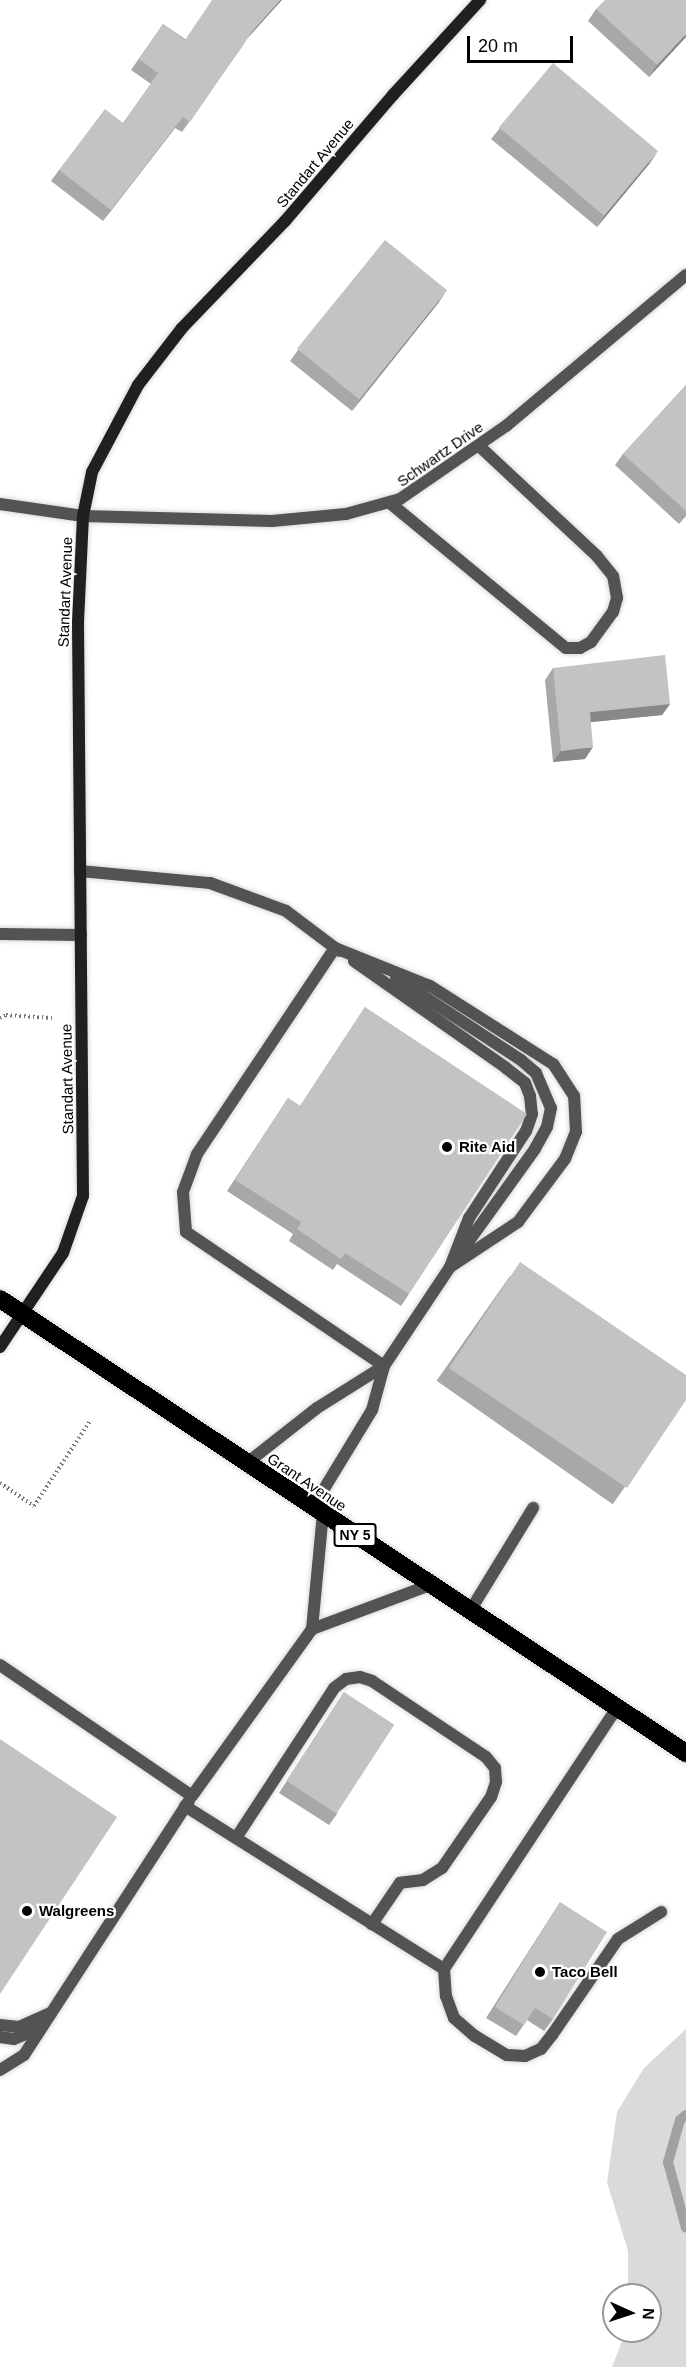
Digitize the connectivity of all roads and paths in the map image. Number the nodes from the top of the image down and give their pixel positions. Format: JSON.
{"nodes":[{"id":1,"x":480,"y":0,"type":"edge"},
{"id":2,"x":686,"y":275,"type":"edge"},
{"id":3,"x":479,"y":446,"type":"junction"},
{"id":4,"x":390,"y":503,"type":"junction"},
{"id":5,"x":0,"y":504,"type":"edge"},
{"id":6,"x":83,"y":516,"type":"junction"},
{"id":7,"x":80,"y":871,"type":"junction"},
{"id":8,"x":0,"y":934,"type":"edge"},
{"id":9,"x":81,"y":935,"type":"junction"},
{"id":10,"x":335,"y":948,"type":"junction"},
{"id":11,"x":373,"y":963,"type":"junction"},
{"id":12,"x":52,"y":1017,"type":"dead end"},
{"id":13,"x":0,"y":1018,"type":"edge"},
{"id":14,"x":450,"y":1267,"type":"junction"},
{"id":15,"x":0,"y":1299,"type":"edge"},
{"id":16,"x":25,"y":1314,"type":"junction"},
{"id":17,"x":0,"y":1347,"type":"edge"},
{"id":18,"x":384,"y":1366,"type":"junction"},
{"id":19,"x":90,"y":1421,"type":"dead end"},
{"id":20,"x":247,"y":1463,"type":"junction"},
{"id":21,"x":0,"y":1483,"type":"edge"},
{"id":22,"x":533,"y":1508,"type":"dead end"},
{"id":23,"x":318,"y":1510,"type":"junction"},
{"id":24,"x":430,"y":1585,"type":"junction"},
{"id":25,"x":470,"y":1611,"type":"junction"},
{"id":26,"x":312,"y":1629,"type":"junction"},
{"id":27,"x":0,"y":1665,"type":"edge"},
{"id":28,"x":617,"y":1708,"type":"junction"},
{"id":29,"x":686,"y":1753,"type":"edge"},
{"id":30,"x":189,"y":1801,"type":"junction"},
{"id":31,"x":236,"y":1838,"type":"junction"},
{"id":32,"x":661,"y":1912,"type":"dead end"},
{"id":33,"x":372,"y":1924,"type":"junction"},
{"id":34,"x":444,"y":1969,"type":"junction"},
{"id":35,"x":51,"y":2013,"type":"junction"},
{"id":36,"x":0,"y":2025,"type":"edge"},
{"id":37,"x":42,"y":2027,"type":"junction"},
{"id":38,"x":0,"y":2037,"type":"edge"},
{"id":39,"x":0,"y":2070,"type":"edge"}],
"edges":[{"from":1,"to":6,"type":"street","name":"Standart Avenue"},
{"from":2,"to":3,"type":"street","name":"Schwartz Drive"},
{"from":3,"to":4,"type":"street","name":"Schwartz Drive"},
{"from":3,"to":4,"type":"street"},
{"from":4,"to":6,"type":"street","name":"Schwartz Drive"},
{"from":5,"to":6,"type":"street","name":"Schwartz Drive"},
{"from":6,"to":7,"type":"street","name":"Standart Avenue"},
{"from":7,"to":9,"type":"street","name":"Standart Avenue"},
{"from":7,"to":10,"type":"street"},
{"from":8,"to":9,"type":"street"},
{"from":9,"to":16,"type":"street","name":"Standart Avenue"},
{"from":10,"to":11,"type":"street"},
{"from":10,"to":14,"type":"street"},
{"from":10,"to":18,"type":"street"},
{"from":11,"to":14,"type":"street"},
{"from":11,"to":14,"type":"street"},
{"from":12,"to":13,"type":"path"},
{"from":14,"to":18,"type":"street"},
{"from":15,"to":16,"type":"highway","name":"Grant Avenue","number":"NY 5"},
{"from":16,"to":17,"type":"street","name":"Standart Avenue"},
{"from":16,"to":20,"type":"highway","name":"Grant Avenue","number":"NY 5"},
{"from":18,"to":20,"type":"street"},
{"from":18,"to":23,"type":"street"},
{"from":19,"to":21,"type":"path"},
{"from":20,"to":23,"type":"highway","name":"Grant Avenue","number":"NY 5"},
{"from":22,"to":25,"type":"street"},
{"from":23,"to":24,"type":"highway","name":"Grant Avenue","number":"NY 5"},
{"from":23,"to":26,"type":"street"},
{"from":24,"to":25,"type":"highway","name":"Grant Avenue","number":"NY 5"},
{"from":24,"to":26,"type":"street"},
{"from":25,"to":28,"type":"highway","name":"Grant Avenue","number":"NY 5"},
{"from":26,"to":30,"type":"street"},
{"from":27,"to":30,"type":"street"},
{"from":28,"to":29,"type":"highway","name":"Grant Avenue","number":"NY 5"},
{"from":28,"to":34,"type":"street"},
{"from":30,"to":31,"type":"street"},
{"from":30,"to":35,"type":"street"},
{"from":31,"to":33,"type":"street"},
{"from":31,"to":33,"type":"street"},
{"from":32,"to":34,"type":"street"},
{"from":33,"to":34,"type":"street"},
{"from":35,"to":36,"type":"street"},
{"from":35,"to":37,"type":"street"},
{"from":37,"to":38,"type":"street"},
{"from":37,"to":39,"type":"street"}]}
